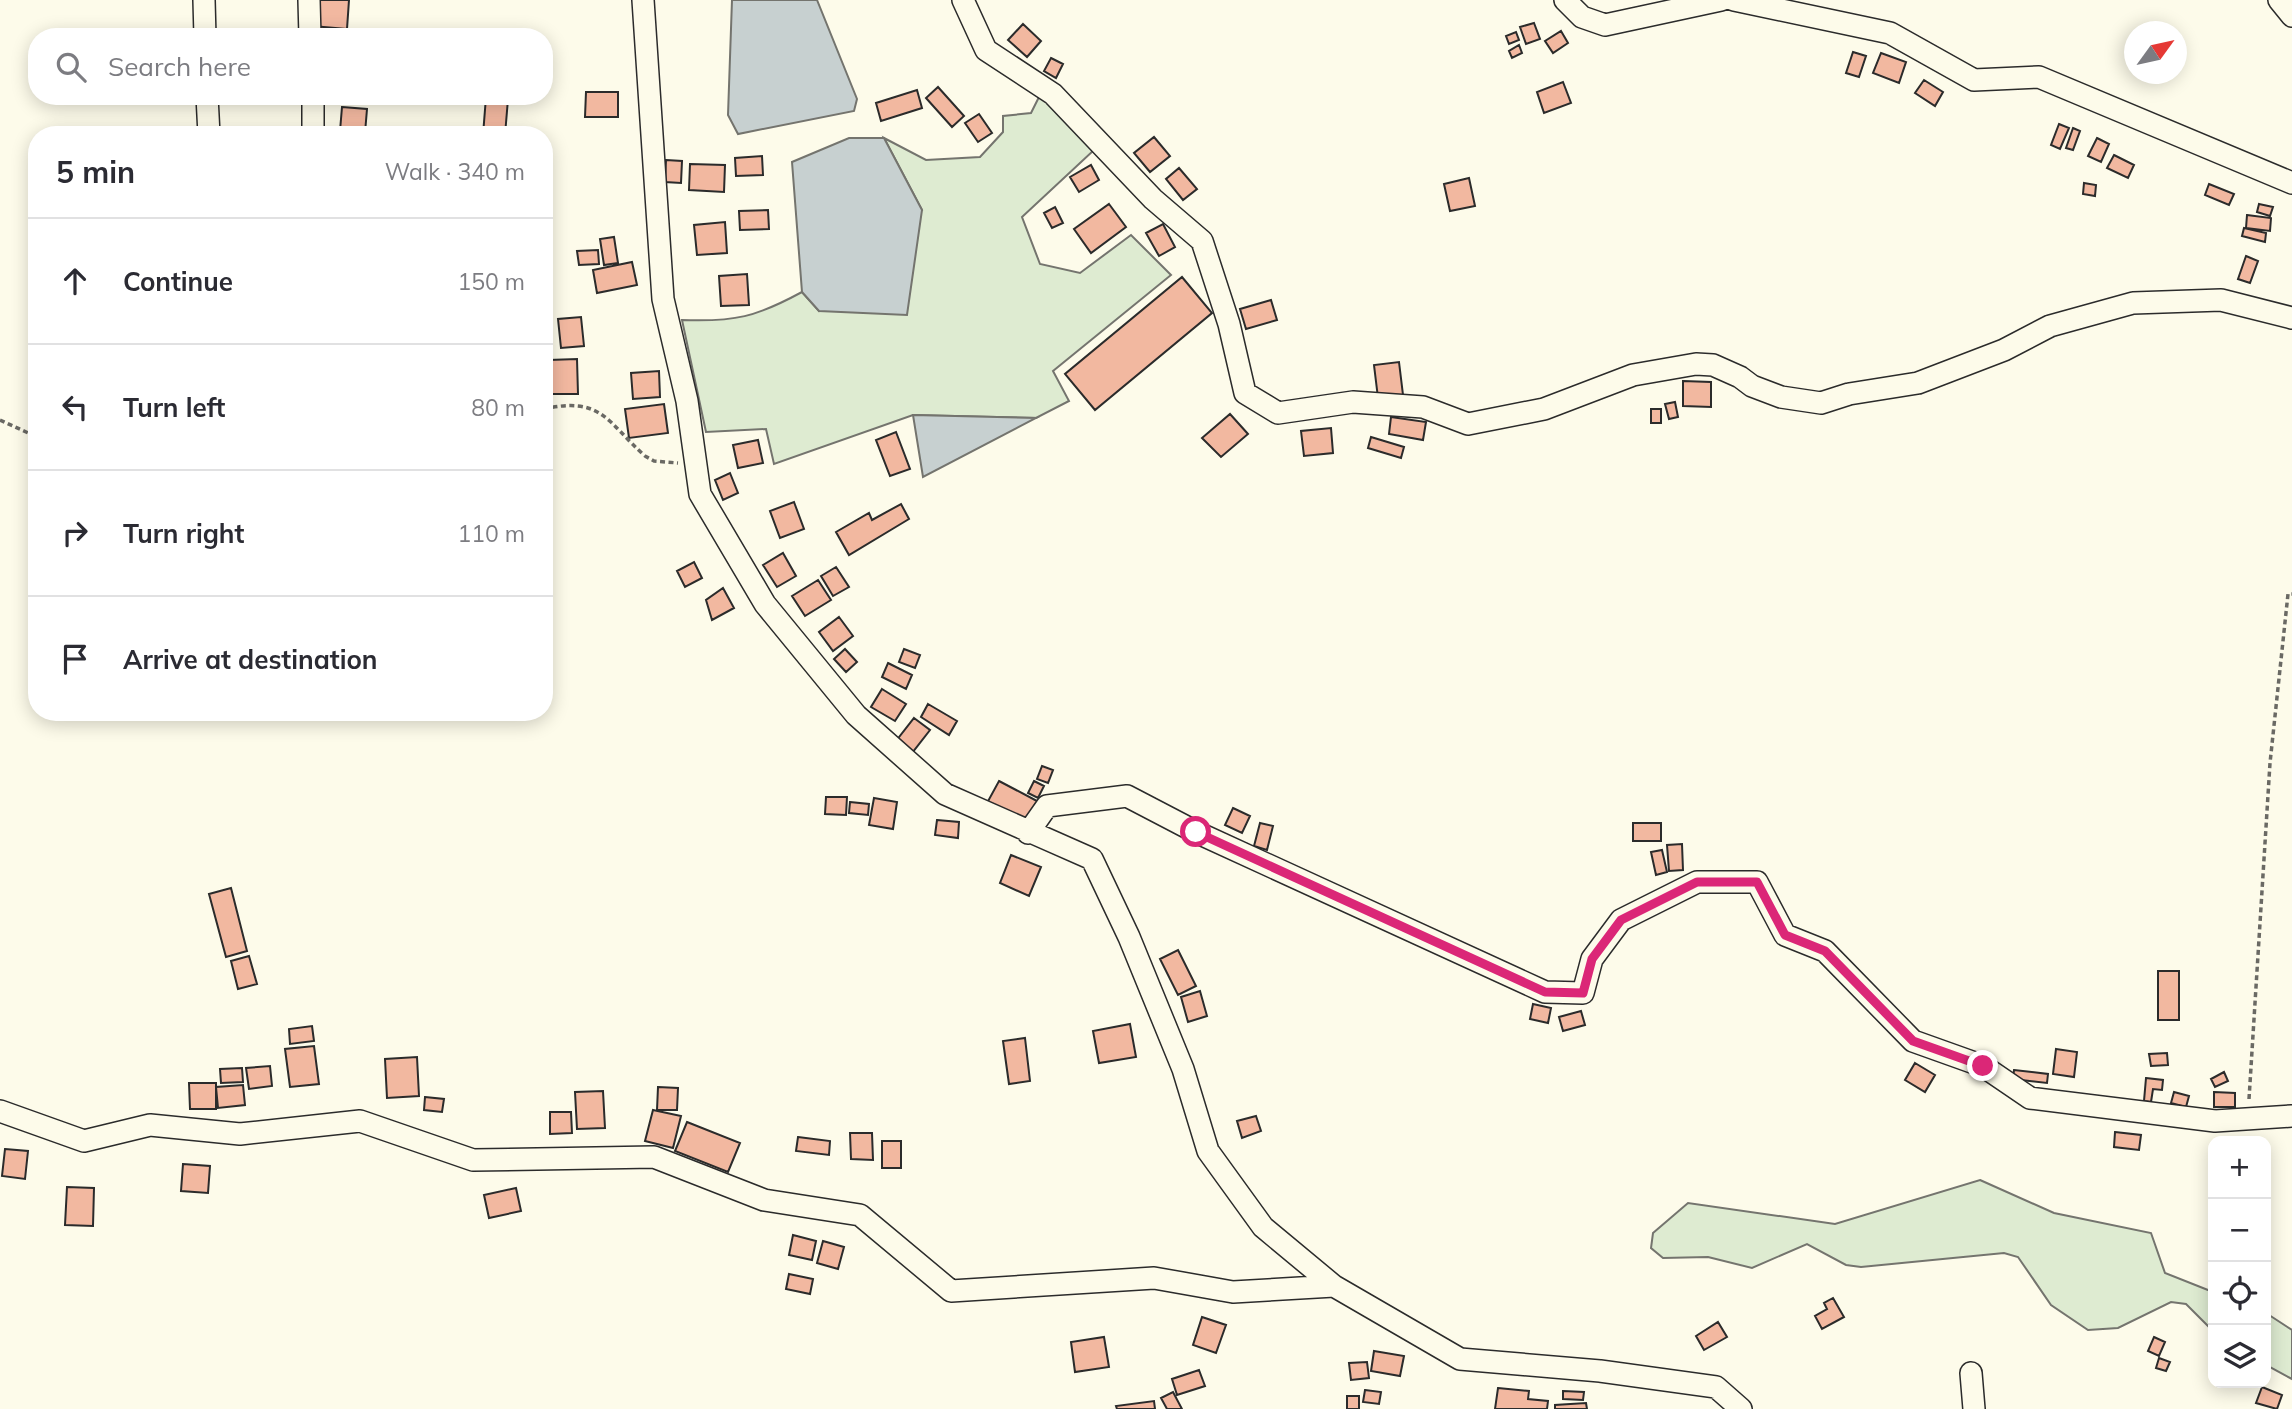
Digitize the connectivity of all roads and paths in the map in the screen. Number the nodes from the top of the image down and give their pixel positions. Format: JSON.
{"nodes":[{"id":1,"x":204,"y":0,"type":"edge"},
{"id":2,"x":309,"y":0,"type":"edge"},
{"id":3,"x":643,"y":0,"type":"edge"},
{"id":4,"x":963,"y":0,"type":"edge"},
{"id":5,"x":1566,"y":0,"type":"edge"},
{"id":6,"x":1721,"y":0,"type":"edge"},
{"id":7,"x":1734,"y":0,"type":"edge"},
{"id":8,"x":2280,"y":0,"type":"edge"},
{"id":9,"x":2292,"y":16,"type":"edge"},
{"id":10,"x":205,"y":28,"type":"edge"},
{"id":11,"x":310,"y":28,"type":"edge"},
{"id":12,"x":207,"y":105,"type":"edge"},
{"id":13,"x":313,"y":105,"type":"edge"},
{"id":14,"x":209,"y":126,"type":"edge"},
{"id":15,"x":313,"y":126,"type":"edge"},
{"id":16,"x":2292,"y":183,"type":"edge"},
{"id":17,"x":2292,"y":318,"type":"edge"},
{"id":18,"x":553,"y":408,"type":"edge"},
{"id":19,"x":0,"y":419,"type":"edge"},
{"id":20,"x":28,"y":433,"type":"edge"},
{"id":21,"x":696,"y":463,"type":"junction"},
{"id":22,"x":2292,"y":594,"type":"edge"},
{"id":23,"x":1028,"y":832,"type":"junction"},
{"id":24,"x":0,"y":1111,"type":"edge"},
{"id":25,"x":2292,"y":1116,"type":"edge"},
{"id":26,"x":2248,"y":1119,"type":"junction"},
{"id":27,"x":1334,"y":1286,"type":"junction"},
{"id":28,"x":1971,"y":1373,"type":"dead end"},
{"id":29,"x":1741,"y":1409,"type":"edge"},
{"id":30,"x":1974,"y":1409,"type":"edge"}],
"edges":[{"from":1,"to":10,"type":"street"},
{"from":2,"to":11,"type":"street"},
{"from":3,"to":21,"type":"street"},
{"from":4,"to":17,"type":"street"},
{"from":5,"to":6,"type":"street"},
{"from":7,"to":16,"type":"street"},
{"from":8,"to":9,"type":"street"},
{"from":12,"to":14,"type":"street"},
{"from":13,"to":15,"type":"street"},
{"from":18,"to":21,"type":"path"},
{"from":19,"to":20,"type":"path"},
{"from":21,"to":23,"type":"street"},
{"from":22,"to":26,"type":"path"},
{"from":23,"to":26,"type":"street"},
{"from":23,"to":27,"type":"street"},
{"from":24,"to":27,"type":"street"},
{"from":25,"to":26,"type":"street"},
{"from":27,"to":29,"type":"street"},
{"from":28,"to":30,"type":"street"}]}
